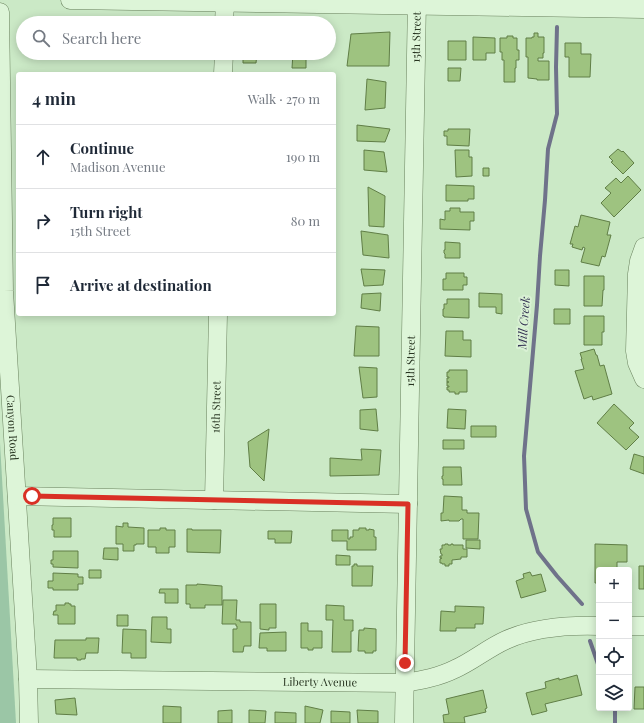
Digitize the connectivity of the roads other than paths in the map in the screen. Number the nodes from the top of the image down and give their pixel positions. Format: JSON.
{"nodes":[{"id":1,"x":70,"y":0,"type":"edge"},
{"id":2,"x":196,"y":1,"type":"edge"},
{"id":3,"x":225,"y":3,"type":"junction"},
{"id":4,"x":417,"y":3,"type":"edge"},
{"id":5,"x":644,"y":9,"type":"edge"},
{"id":6,"x":0,"y":12,"type":"edge"},
{"id":7,"x":224,"y":16,"type":"edge"},
{"id":8,"x":224,"y":60,"type":"edge"},
{"id":9,"x":223,"y":72,"type":"edge"},
{"id":10,"x":644,"y":247,"type":"edge"},
{"id":11,"x":218,"y":316,"type":"edge"},
{"id":12,"x":644,"y":379,"type":"edge"},
{"id":13,"x":17,"y":496,"type":"junction"},
{"id":14,"x":214,"y":500,"type":"junction"},
{"id":15,"x":408,"y":504,"type":"junction"},
{"id":16,"x":596,"y":626,"type":"edge"},
{"id":17,"x":632,"y":626,"type":"edge"},
{"id":18,"x":644,"y":626,"type":"edge"},
{"id":19,"x":28,"y":679,"type":"junction"},
{"id":20,"x":405,"y":683,"type":"junction"},
{"id":21,"x":29,"y":723,"type":"edge"},
{"id":22,"x":404,"y":723,"type":"edge"}],
"edges":[{"from":1,"to":2,"type":"street"},
{"from":2,"to":3,"type":"street"},
{"from":3,"to":4,"type":"street"},
{"from":3,"to":7,"type":"street"},
{"from":4,"to":5,"type":"street"},
{"from":4,"to":15,"type":"street","name":"15th Street"},
{"from":6,"to":13,"type":"street","name":"Canyon Road"},
{"from":8,"to":9,"type":"street"},
{"from":10,"to":12,"type":"street"},
{"from":11,"to":14,"type":"street","name":"16th Street"},
{"from":13,"to":14,"type":"street"},
{"from":13,"to":19,"type":"street","name":"Canyon Road"},
{"from":14,"to":15,"type":"street"},
{"from":15,"to":20,"type":"street","name":"15th Street"},
{"from":16,"to":20,"type":"street","name":"Liberty Avenue"},
{"from":17,"to":18,"type":"street"},
{"from":19,"to":20,"type":"street","name":"Liberty Avenue"},
{"from":19,"to":21,"type":"street","name":"Canyon Road"},
{"from":20,"to":22,"type":"street","name":"15th Street"}]}
